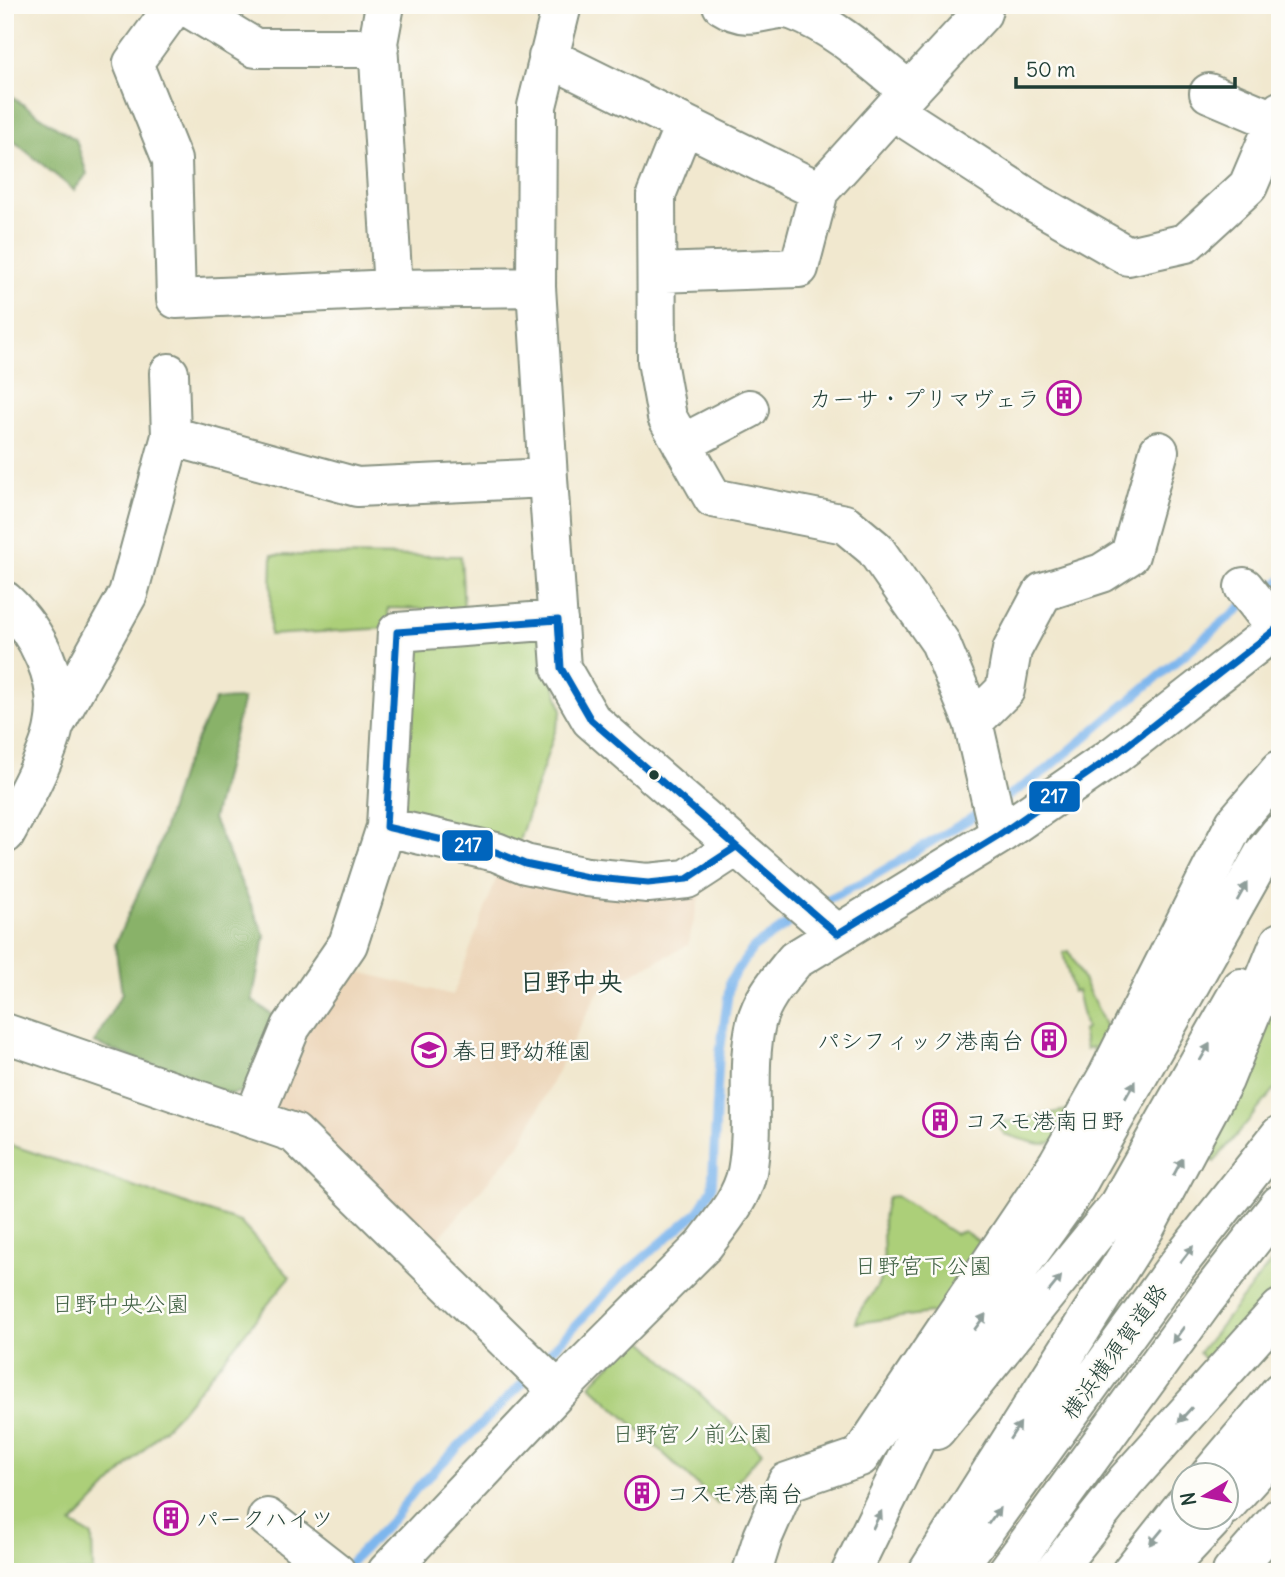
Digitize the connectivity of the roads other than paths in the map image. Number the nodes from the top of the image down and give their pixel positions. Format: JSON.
{"nodes":[{"id":1,"x":175,"y":5,"type":"edge"},
{"id":2,"x":184,"y":5,"type":"edge"},
{"id":3,"x":385,"y":5,"type":"edge"},
{"id":4,"x":562,"y":5,"type":"edge"},
{"id":5,"x":722,"y":5,"type":"edge"},
{"id":6,"x":984,"y":5,"type":"edge"},
{"id":7,"x":379,"y":48,"type":"junction"},
{"id":8,"x":548,"y":57,"type":"junction"},
{"id":9,"x":1209,"y":93,"type":"dead end"},
{"id":10,"x":901,"y":101,"type":"junction"},
{"id":11,"x":1277,"y":116,"type":"edge"},
{"id":12,"x":684,"y":125,"type":"junction"},
{"id":13,"x":819,"y":191,"type":"junction"},
{"id":14,"x":657,"y":273,"type":"junction"},
{"id":15,"x":536,"y":287,"type":"junction"},
{"id":16,"x":393,"y":289,"type":"junction"},
{"id":17,"x":169,"y":373,"type":"dead end"},
{"id":18,"x":749,"y":409,"type":"dead end"},
{"id":19,"x":171,"y":436,"type":"junction"},
{"id":20,"x":682,"y":444,"type":"junction"},
{"id":21,"x":1159,"y":451,"type":"dead end"},
{"id":22,"x":548,"y":478,"type":"junction"},
{"id":23,"x":5,"y":601,"type":"edge"},
{"id":24,"x":1266,"y":614,"type":"edge"},
{"id":25,"x":558,"y":620,"type":"junction"},
{"id":26,"x":973,"y":722,"type":"junction"},
{"id":27,"x":54,"y":726,"type":"junction"},
{"id":28,"x":1280,"y":770,"type":"edge"},
{"id":29,"x":386,"y":827,"type":"junction"},
{"id":30,"x":998,"y":830,"type":"junction"},
{"id":31,"x":1280,"y":833,"type":"edge"},
{"id":32,"x":5,"y":834,"type":"edge"},
{"id":33,"x":736,"y":847,"type":"junction"},
{"id":34,"x":1280,"y":921,"type":"edge"},
{"id":35,"x":830,"y":928,"type":"junction"},
{"id":36,"x":1280,"y":942,"type":"edge"},
{"id":37,"x":5,"y":1033,"type":"edge"},
{"id":38,"x":253,"y":1119,"type":"junction"},
{"id":39,"x":1280,"y":1135,"type":"edge"},
{"id":40,"x":1280,"y":1204,"type":"edge"},
{"id":41,"x":1280,"y":1309,"type":"edge"},
{"id":42,"x":554,"y":1387,"type":"junction"},
{"id":43,"x":1280,"y":1392,"type":"edge"},
{"id":44,"x":1280,"y":1445,"type":"edge"},
{"id":45,"x":1220,"y":1462,"type":"edge"},
{"id":46,"x":903,"y":1468,"type":"junction"},
{"id":47,"x":1240,"y":1489,"type":"edge"},
{"id":48,"x":1280,"y":1517,"type":"edge"},
{"id":49,"x":267,"y":1518,"type":"dead end"},
{"id":50,"x":1170,"y":1523,"type":"edge"},
{"id":51,"x":1200,"y":1532,"type":"edge"},
{"id":52,"x":334,"y":1569,"type":"edge"},
{"id":53,"x":387,"y":1572,"type":"edge"},
{"id":54,"x":752,"y":1572,"type":"edge"},
{"id":55,"x":851,"y":1572,"type":"edge"},
{"id":56,"x":928,"y":1572,"type":"edge"},
{"id":57,"x":954,"y":1572,"type":"edge"},
{"id":58,"x":1007,"y":1572,"type":"edge"},
{"id":59,"x":1054,"y":1572,"type":"edge"},
{"id":60,"x":1131,"y":1572,"type":"edge"},
{"id":61,"x":1163,"y":1572,"type":"edge"},
{"id":62,"x":1232,"y":1572,"type":"edge"}],
"edges":[{"from":1,"to":16,"type":"main road"},
{"from":2,"to":7,"type":"main road"},
{"from":3,"to":7,"type":"main road"},
{"from":4,"to":8,"type":"main road"},
{"from":5,"to":10,"type":"main road"},
{"from":6,"to":10,"type":"main road"},
{"from":7,"to":16,"type":"main road"},
{"from":8,"to":12,"type":"main road"},
{"from":8,"to":15,"type":"main road"},
{"from":9,"to":11,"type":"main road"},
{"from":10,"to":11,"type":"main road"},
{"from":10,"to":13,"type":"main road"},
{"from":12,"to":13,"type":"main road"},
{"from":12,"to":14,"type":"main road"},
{"from":13,"to":14,"type":"main road"},
{"from":14,"to":20,"type":"main road"},
{"from":15,"to":16,"type":"main road"},
{"from":15,"to":22,"type":"main road"},
{"from":17,"to":19,"type":"main road"},
{"from":18,"to":20,"type":"main road"},
{"from":19,"to":22,"type":"main road"},
{"from":19,"to":27,"type":"main road"},
{"from":20,"to":26,"type":"main road"},
{"from":21,"to":26,"type":"main road"},
{"from":22,"to":25,"type":"main road"},
{"from":23,"to":27,"type":"main road"},
{"from":24,"to":30,"type":"main road"},
{"from":25,"to":29,"type":"main road"},
{"from":25,"to":33,"type":"main road"},
{"from":26,"to":30,"type":"main road"},
{"from":27,"to":32,"type":"main road"},
{"from":28,"to":54,"type":"main road"},
{"from":29,"to":33,"type":"main road"},
{"from":29,"to":38,"type":"main road"},
{"from":30,"to":35,"type":"main road"},
{"from":46,"to":31,"type":"main road","one_way":true},
{"from":33,"to":35,"type":"main road"},
{"from":46,"to":34,"type":"main road","one_way":true},
{"from":35,"to":42,"type":"main road"},
{"from":56,"to":36,"type":"main road","one_way":true},
{"from":37,"to":38,"type":"main road"},
{"from":38,"to":42,"type":"main road"},
{"from":57,"to":39,"type":"main road","name":"横浜横須賀道路","one_way":true},
{"from":40,"to":58,"type":"main road","name":"横浜横須賀道路","one_way":true},
{"from":41,"to":59,"type":"main road","one_way":true},
{"from":42,"to":53,"type":"main road"},
{"from":43,"to":45,"type":"main road"},
{"from":44,"to":47,"type":"main road"},
{"from":55,"to":46,"type":"main road","one_way":true},
{"from":48,"to":62,"type":"main road"},
{"from":49,"to":52,"type":"main road"},
{"from":50,"to":60,"type":"main road","one_way":true},
{"from":51,"to":61,"type":"main road"}]}
